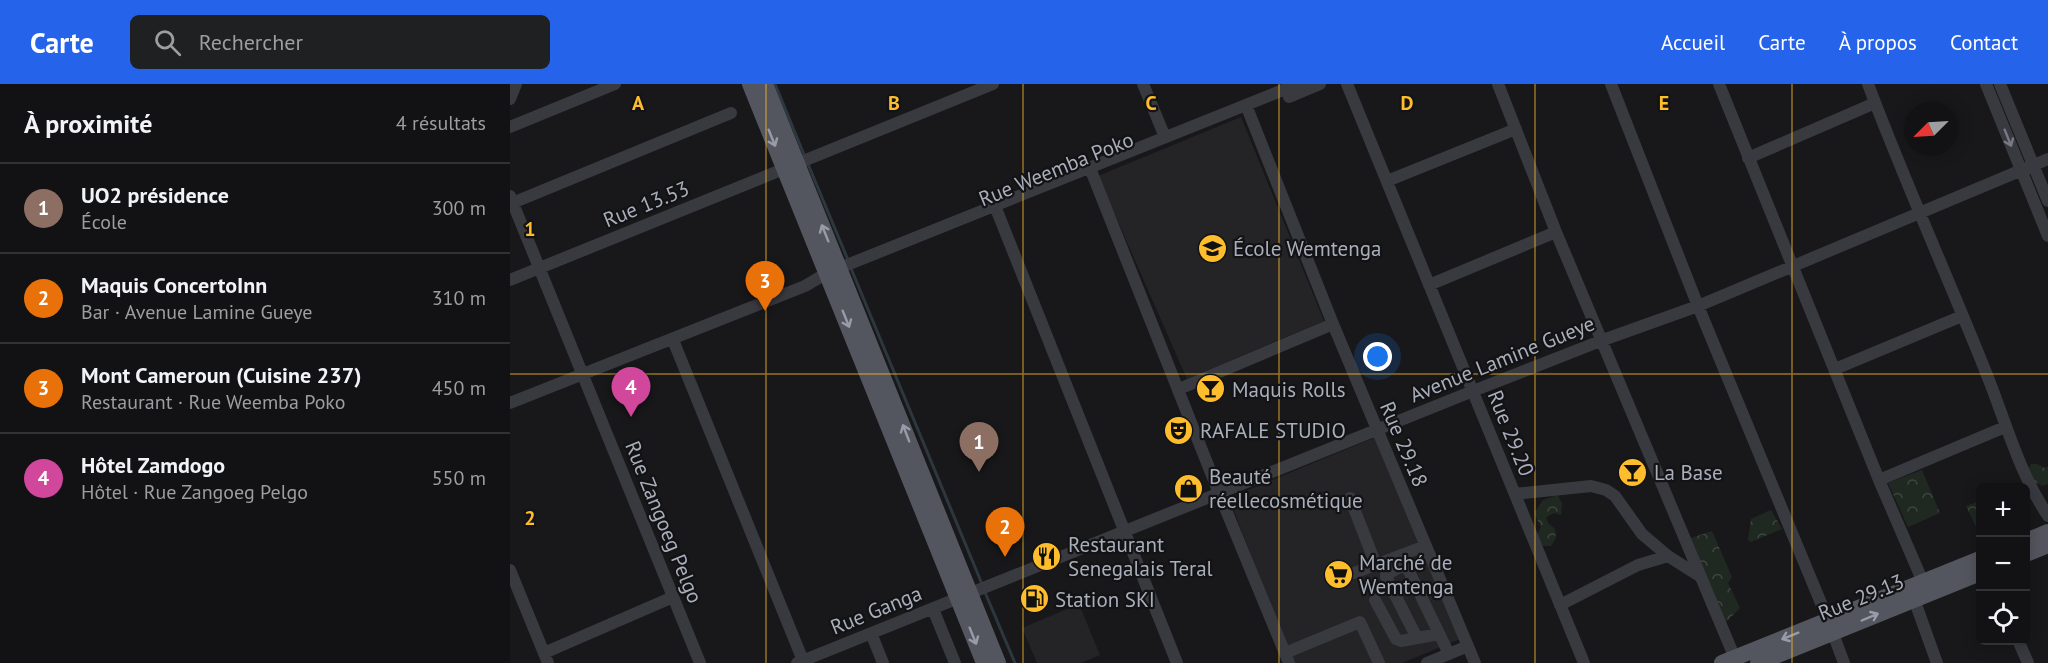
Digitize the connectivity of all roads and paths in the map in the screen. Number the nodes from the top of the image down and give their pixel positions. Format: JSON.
{"nodes":[{"id":1,"x":516,"y":84,"type":"edge"},
{"id":2,"x":615,"y":84,"type":"edge"},
{"id":3,"x":750,"y":84,"type":"edge"},
{"id":4,"x":765,"y":84,"type":"edge"},
{"id":5,"x":993,"y":84,"type":"edge"},
{"id":6,"x":1143,"y":84,"type":"edge"},
{"id":7,"x":1298,"y":84,"type":"edge"},
{"id":8,"x":1320,"y":84,"type":"edge"},
{"id":9,"x":1347,"y":84,"type":"edge"},
{"id":10,"x":1498,"y":84,"type":"edge"},
{"id":11,"x":1611,"y":84,"type":"edge"},
{"id":12,"x":1719,"y":84,"type":"edge"},
{"id":13,"x":1868,"y":84,"type":"edge"},
{"id":14,"x":1986,"y":84,"type":"edge"},
{"id":15,"x":2000,"y":84,"type":"edge"},
{"id":16,"x":510,"y":99,"type":"edge"},
{"id":17,"x":1875,"y":103,"type":"junction"},
{"id":18,"x":1247,"y":109,"type":"junction"},
{"id":19,"x":731,"y":113,"type":"dead end"},
{"id":20,"x":510,"y":127,"type":"edge"},
{"id":21,"x":1516,"y":129,"type":"junction"},
{"id":22,"x":1165,"y":137,"type":"junction"},
{"id":23,"x":1748,"y":158,"type":"junction"},
{"id":24,"x":2048,"y":159,"type":"edge"},
{"id":25,"x":791,"y":167,"type":"junction"},
{"id":26,"x":2027,"y":168,"type":"junction"},
{"id":27,"x":1091,"y":171,"type":"junction"},
{"id":28,"x":1387,"y":182,"type":"junction"},
{"id":29,"x":511,"y":201,"type":"edge"},
{"id":30,"x":2048,"y":201,"type":"edge"},
{"id":31,"x":996,"y":210,"type":"junction"},
{"id":32,"x":1920,"y":212,"type":"junction"},
{"id":33,"x":1557,"y":232,"type":"junction"},
{"id":34,"x":2048,"y":236,"type":"edge"},
{"id":35,"x":1792,"y":265,"type":"junction"},
{"id":36,"x":540,"y":268,"type":"junction"},
{"id":37,"x":835,"y":274,"type":"junction"},
{"id":38,"x":510,"y":280,"type":"edge"},
{"id":39,"x":1429,"y":285,"type":"junction"},
{"id":40,"x":1698,"y":306,"type":"junction"},
{"id":41,"x":1962,"y":316,"type":"junction"},
{"id":42,"x":1333,"y":324,"type":"junction"},
{"id":43,"x":673,"y":340,"type":"junction"},
{"id":44,"x":1603,"y":340,"type":"junction"},
{"id":45,"x":1835,"y":369,"type":"junction"},
{"id":46,"x":583,"y":374,"type":"junction"},
{"id":47,"x":1179,"y":389,"type":"junction"},
{"id":48,"x":1473,"y":391,"type":"junction"},
{"id":49,"x":510,"y":403,"type":"edge"},
{"id":50,"x":2005,"y":427,"type":"junction"},
{"id":51,"x":1377,"y":429,"type":"junction"},
{"id":52,"x":1879,"y":480,"type":"junction"},
{"id":53,"x":1219,"y":493,"type":"junction"},
{"id":54,"x":1515,"y":494,"type":"junction"},
{"id":55,"x":1350,"y":498,"type":"dead end"},
{"id":56,"x":2048,"y":516,"type":"edge"},
{"id":57,"x":1124,"y":531,"type":"junction"},
{"id":58,"x":2048,"y":532,"type":"edge"},
{"id":59,"x":2030,"y":539,"type":"edge"},
{"id":60,"x":2048,"y":545,"type":"edge"},
{"id":61,"x":1425,"y":546,"type":"junction"},
{"id":62,"x":2030,"y":552,"type":"edge"},
{"id":63,"x":1668,"y":556,"type":"junction"},
{"id":64,"x":1403,"y":559,"type":"junction"},
{"id":65,"x":1976,"y":561,"type":"edge"},
{"id":66,"x":1376,"y":565,"type":"junction"},
{"id":67,"x":510,"y":570,"type":"edge"},
{"id":68,"x":1354,"y":573,"type":"dead end"},
{"id":69,"x":1976,"y":575,"type":"edge"},
{"id":70,"x":1701,"y":577,"type":"junction"},
{"id":71,"x":1923,"y":582,"type":"junction"},
{"id":72,"x":964,"y":596,"type":"junction"},
{"id":73,"x":674,"y":597,"type":"junction"},
{"id":74,"x":1914,"y":599,"type":"junction"},
{"id":75,"x":1375,"y":600,"type":"dead end"},
{"id":76,"x":1560,"y":605,"type":"junction"},
{"id":77,"x":933,"y":609,"type":"junction"},
{"id":78,"x":1831,"y":626,"type":"junction"},
{"id":79,"x":871,"y":633,"type":"junction"},
{"id":80,"x":1439,"y":634,"type":"junction"},
{"id":81,"x":1417,"y":638,"type":"junction"},
{"id":82,"x":2020,"y":645,"type":"edge"},
{"id":83,"x":1468,"y":646,"type":"junction"},
{"id":84,"x":1449,"y":654,"type":"junction"},
{"id":85,"x":546,"y":658,"type":"edge"},
{"id":86,"x":1287,"y":658,"type":"edge"},
{"id":87,"x":1742,"y":660,"type":"edge"},
{"id":88,"x":801,"y":662,"type":"edge"},
{"id":89,"x":700,"y":663,"type":"edge"},
{"id":90,"x":883,"y":663,"type":"edge"},
{"id":91,"x":955,"y":663,"type":"edge"},
{"id":92,"x":984,"y":663,"type":"edge"},
{"id":93,"x":999,"y":663,"type":"edge"},
{"id":94,"x":1177,"y":663,"type":"edge"},
{"id":95,"x":1379,"y":663,"type":"edge"},
{"id":96,"x":1427,"y":663,"type":"edge"},
{"id":97,"x":1475,"y":663,"type":"edge"},
{"id":98,"x":1584,"y":663,"type":"edge"},
{"id":99,"x":1844,"y":663,"type":"edge"},
{"id":100,"x":1937,"y":663,"type":"edge"},
{"id":101,"x":2028,"y":663,"type":"edge"}],
"edges":[{"from":1,"to":16,"type":"street"},
{"from":2,"to":20,"type":"street"},
{"from":3,"to":25,"type":"main road","one_way":true},
{"from":4,"to":25,"type":"main road"},
{"from":5,"to":25,"type":"street","name":"Rue 13.53"},
{"from":6,"to":22,"type":"street"},
{"from":7,"to":18,"type":"street","name":"Rue Weemba Poko"},
{"from":8,"to":18,"type":"street","name":"Rue Weemba Poko"},
{"from":9,"to":28,"type":"street","name":"Rue 29.20"},
{"from":10,"to":21,"type":"street"},
{"from":11,"to":40,"type":"street"},
{"from":12,"to":23,"type":"street"},
{"from":13,"to":17,"type":"street"},
{"from":14,"to":26,"type":"street","one_way":true},
{"from":15,"to":26,"type":"street"},
{"from":17,"to":23,"type":"street"},
{"from":17,"to":32,"type":"street"},
{"from":18,"to":22,"type":"street","name":"Rue Weemba Poko"},
{"from":18,"to":27,"type":"street","name":"Rue Weemba Poko"},
{"from":18,"to":42,"type":"street","name":"Rue 29.18"},
{"from":19,"to":29,"type":"street"},
{"from":21,"to":28,"type":"street"},
{"from":21,"to":33,"type":"street"},
{"from":22,"to":27,"type":"street","name":"Rue Weemba Poko"},
{"from":23,"to":35,"type":"street"},
{"from":24,"to":26,"type":"street","name":"Avenue Lamine Gueye"},
{"from":25,"to":36,"type":"street","name":"Rue 13.53"},
{"from":25,"to":37,"type":"main road"},
{"from":26,"to":30,"type":"street"},
{"from":26,"to":32,"type":"street","name":"Avenue Lamine Gueye"},
{"from":26,"to":34,"type":"street"},
{"from":27,"to":31,"type":"street","name":"Rue Weemba Poko"},
{"from":27,"to":47,"type":"street"},
{"from":28,"to":39,"type":"street","name":"Rue 29.20"},
{"from":29,"to":36,"type":"street","name":"Rue Zangoeg Pelgo"},
{"from":31,"to":37,"type":"street","name":"Rue Weemba Poko"},
{"from":31,"to":57,"type":"street"},
{"from":32,"to":35,"type":"street","name":"Avenue Lamine Gueye"},
{"from":32,"to":41,"type":"street"},
{"from":33,"to":39,"type":"street"},
{"from":33,"to":44,"type":"street"},
{"from":35,"to":40,"type":"street","name":"Avenue Lamine Gueye"},
{"from":35,"to":45,"type":"street"},
{"from":36,"to":38,"type":"street","name":"Rue 13.53"},
{"from":36,"to":46,"type":"street","name":"Rue Zangoeg Pelgo"},
{"from":37,"to":43,"type":"street","name":"Rue Weemba Poko"},
{"from":37,"to":72,"type":"main road"},
{"from":39,"to":48,"type":"street","name":"Rue 29.20"},
{"from":40,"to":44,"type":"street","name":"Avenue Lamine Gueye"},
{"from":40,"to":78,"type":"street"},
{"from":41,"to":45,"type":"street"},
{"from":41,"to":50,"type":"street"},
{"from":42,"to":47,"type":"street"},
{"from":42,"to":51,"type":"street","name":"Rue 29.18"},
{"from":43,"to":46,"type":"street","name":"Rue Weemba Poko"},
{"from":43,"to":88,"type":"street"},
{"from":44,"to":48,"type":"street","name":"Avenue Lamine Gueye"},
{"from":44,"to":70,"type":"street"},
{"from":45,"to":52,"type":"street"},
{"from":46,"to":49,"type":"street","name":"Rue Weemba Poko"},
{"from":46,"to":73,"type":"street","name":"Rue Zangoeg Pelgo"},
{"from":47,"to":53,"type":"street"},
{"from":48,"to":51,"type":"street","name":"Avenue Lamine Gueye"},
{"from":48,"to":54,"type":"street","name":"Rue 29.20"},
{"from":50,"to":52,"type":"street"},
{"from":50,"to":56,"type":"street"},
{"from":51,"to":53,"type":"street","name":"Avenue Lamine Gueye"},
{"from":51,"to":61,"type":"street","name":"Rue 29.18"},
{"from":52,"to":71,"type":"street"},
{"from":53,"to":57,"type":"street","name":"Avenue Lamine Gueye"},
{"from":53,"to":86,"type":"street"},
{"from":54,"to":63,"type":"street"},
{"from":54,"to":76,"type":"street","name":"Rue 29.20"},
{"from":55,"to":66,"type":"street"},
{"from":57,"to":72,"type":"street","name":"Avenue Lamine Gueye"},
{"from":57,"to":94,"type":"street"},
{"from":58,"to":59,"type":"main road"},
{"from":60,"to":62,"type":"main road"},
{"from":61,"to":64,"type":"street"},
{"from":61,"to":83,"type":"street","name":"Rue 29.18"},
{"from":63,"to":70,"type":"street"},
{"from":63,"to":76,"type":"street"},
{"from":64,"to":66,"type":"street"},
{"from":64,"to":80,"type":"street"},
{"from":64,"to":81,"type":"street"},
{"from":65,"to":71,"type":"main road"},
{"from":66,"to":68,"type":"street"},
{"from":67,"to":85,"type":"street"},
{"from":69,"to":74,"type":"main road","name":"Rue 29.13"},
{"from":70,"to":87,"type":"street"},
{"from":71,"to":78,"type":"main road"},
{"from":72,"to":77,"type":"street","name":"Rue Ganga"},
{"from":72,"to":92,"type":"main road","one_way":true},
{"from":72,"to":93,"type":"main road"},
{"from":73,"to":85,"type":"street"},
{"from":73,"to":89,"type":"street","name":"Rue Zangoeg Pelgo"},
{"from":78,"to":74,"type":"main road","name":"Rue 29.13","one_way":true},
{"from":74,"to":100,"type":"street"},
{"from":75,"to":81,"type":"street"},
{"from":76,"to":98,"type":"street","name":"Rue 29.20"},
{"from":77,"to":79,"type":"street","name":"Rue Ganga"},
{"from":77,"to":91,"type":"street"},
{"from":78,"to":87,"type":"main road"},
{"from":78,"to":99,"type":"street"},
{"from":79,"to":88,"type":"street","name":"Rue Ganga"},
{"from":79,"to":90,"type":"street"},
{"from":80,"to":81,"type":"street"},
{"from":80,"to":84,"type":"street"},
{"from":82,"to":101,"type":"street"},
{"from":83,"to":84,"type":"street"},
{"from":83,"to":97,"type":"street","name":"Rue 29.18"},
{"from":84,"to":96,"type":"street"},
{"from":86,"to":95,"type":"street"}]}
